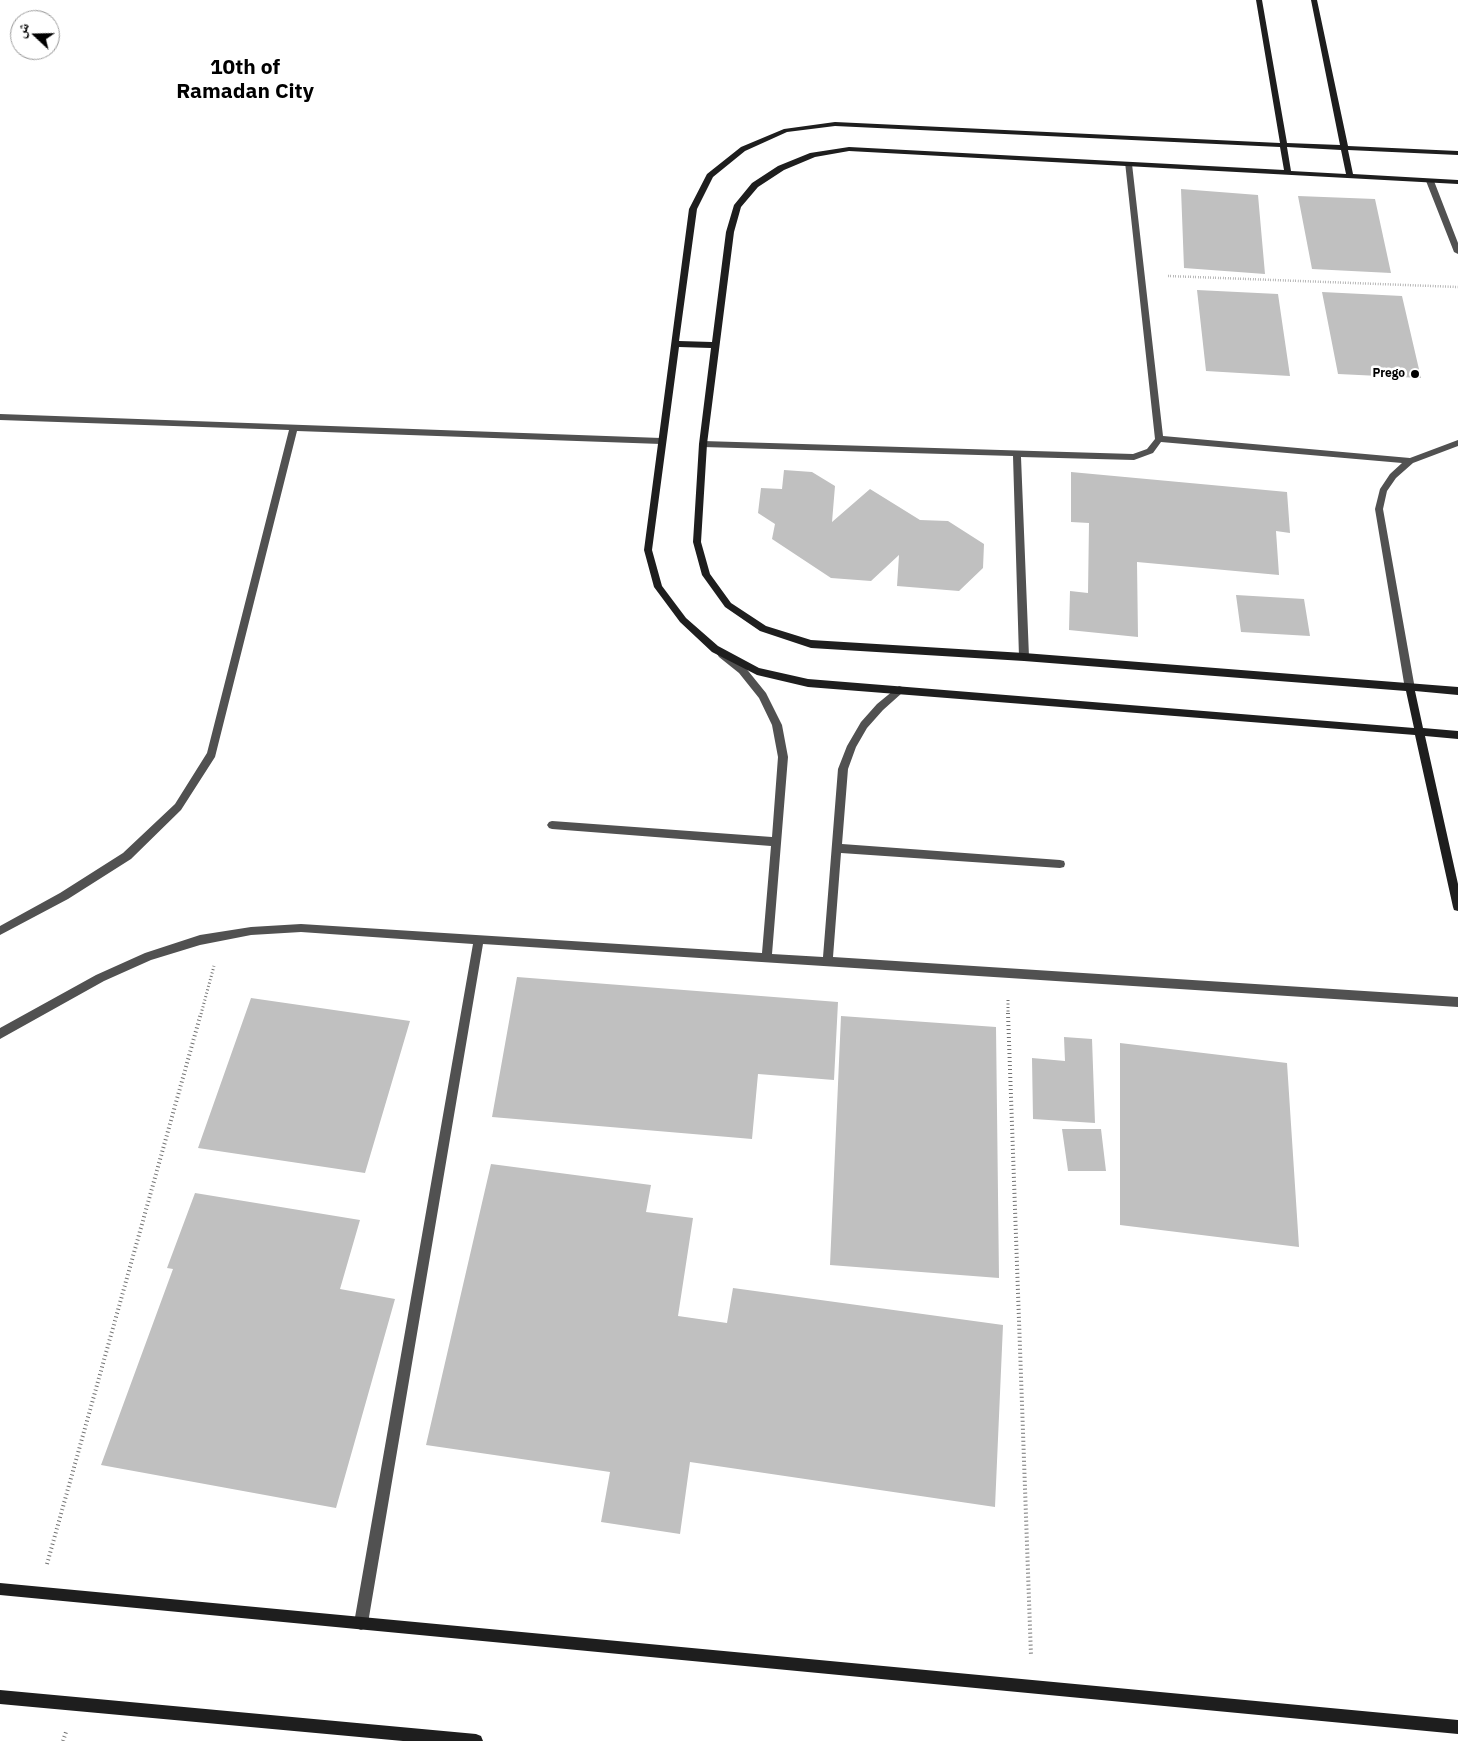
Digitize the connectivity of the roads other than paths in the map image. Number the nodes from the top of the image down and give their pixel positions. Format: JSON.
{"nodes":[{"id":1,"x":1259,"y":0,"type":"edge"},
{"id":2,"x":1314,"y":0,"type":"edge"},
{"id":3,"x":1282,"y":145,"type":"junction"},
{"id":4,"x":1343,"y":148,"type":"junction"},
{"id":5,"x":1458,"y":153,"type":"edge"},
{"id":6,"x":1128,"y":164,"type":"junction"},
{"id":7,"x":1288,"y":172,"type":"junction"},
{"id":8,"x":1350,"y":176,"type":"junction"},
{"id":9,"x":1430,"y":181,"type":"junction"},
{"id":10,"x":1458,"y":182,"type":"edge"},
{"id":11,"x":1458,"y":252,"type":"edge"},
{"id":12,"x":674,"y":344,"type":"junction"},
{"id":13,"x":715,"y":345,"type":"junction"},
{"id":14,"x":0,"y":418,"type":"edge"},
{"id":15,"x":292,"y":430,"type":"junction"},
{"id":16,"x":1159,"y":439,"type":"junction"},
{"id":17,"x":661,"y":441,"type":"junction"},
{"id":18,"x":1458,"y":443,"type":"edge"},
{"id":19,"x":703,"y":444,"type":"junction"},
{"id":20,"x":1017,"y":455,"type":"junction"},
{"id":21,"x":1410,"y":461,"type":"junction"},
{"id":22,"x":715,"y":649,"type":"junction"},
{"id":23,"x":1024,"y":657,"type":"junction"},
{"id":24,"x":1410,"y":689,"type":"junction"},
{"id":25,"x":900,"y":690,"type":"junction"},
{"id":26,"x":1458,"y":691,"type":"edge"},
{"id":27,"x":1418,"y":732,"type":"junction"},
{"id":28,"x":1458,"y":735,"type":"edge"},
{"id":29,"x":552,"y":825,"type":"dead end"},
{"id":30,"x":776,"y":842,"type":"junction"},
{"id":31,"x":837,"y":848,"type":"junction"},
{"id":32,"x":1060,"y":864,"type":"dead end"},
{"id":33,"x":1458,"y":907,"type":"edge"},
{"id":34,"x":0,"y":931,"type":"edge"},
{"id":35,"x":479,"y":939,"type":"junction"},
{"id":36,"x":767,"y":956,"type":"junction"},
{"id":37,"x":828,"y":960,"type":"junction"},
{"id":38,"x":1458,"y":1002,"type":"edge"},
{"id":39,"x":0,"y":1034,"type":"edge"},
{"id":40,"x":0,"y":1589,"type":"edge"},
{"id":41,"x":361,"y":1623,"type":"junction"},
{"id":42,"x":0,"y":1698,"type":"edge"},
{"id":43,"x":1458,"y":1726,"type":"edge"},
{"id":44,"x":476,"y":1741,"type":"edge"}],
"edges":[{"from":1,"to":3,"type":"street"},
{"from":2,"to":4,"type":"street"},
{"from":3,"to":4,"type":"street"},
{"from":3,"to":7,"type":"street"},
{"from":3,"to":12,"type":"street"},
{"from":4,"to":5,"type":"street"},
{"from":4,"to":8,"type":"street"},
{"from":6,"to":7,"type":"street"},
{"from":6,"to":13,"type":"street"},
{"from":6,"to":16,"type":"street"},
{"from":7,"to":8,"type":"street"},
{"from":8,"to":9,"type":"street"},
{"from":9,"to":10,"type":"street"},
{"from":9,"to":11,"type":"street"},
{"from":12,"to":13,"type":"street"},
{"from":12,"to":17,"type":"street"},
{"from":13,"to":19,"type":"street"},
{"from":14,"to":15,"type":"street"},
{"from":15,"to":17,"type":"street"},
{"from":15,"to":34,"type":"street"},
{"from":16,"to":20,"type":"street"},
{"from":16,"to":21,"type":"street"},
{"from":17,"to":22,"type":"street"},
{"from":18,"to":21,"type":"street"},
{"from":19,"to":20,"type":"street"},
{"from":19,"to":23,"type":"street"},
{"from":20,"to":23,"type":"street"},
{"from":21,"to":24,"type":"street"},
{"from":22,"to":25,"type":"street"},
{"from":22,"to":30,"type":"street"},
{"from":23,"to":24,"type":"street"},
{"from":24,"to":26,"type":"street"},
{"from":24,"to":27,"type":"street"},
{"from":25,"to":27,"type":"street"},
{"from":25,"to":31,"type":"street"},
{"from":27,"to":28,"type":"street"},
{"from":27,"to":33,"type":"street"},
{"from":29,"to":30,"type":"street"},
{"from":30,"to":36,"type":"street"},
{"from":31,"to":32,"type":"street"},
{"from":31,"to":37,"type":"street"},
{"from":35,"to":36,"type":"street"},
{"from":35,"to":39,"type":"street"},
{"from":35,"to":41,"type":"street"},
{"from":36,"to":37,"type":"street"},
{"from":37,"to":38,"type":"street"},
{"from":40,"to":41,"type":"street"},
{"from":41,"to":43,"type":"street"},
{"from":42,"to":44,"type":"street"}]}
